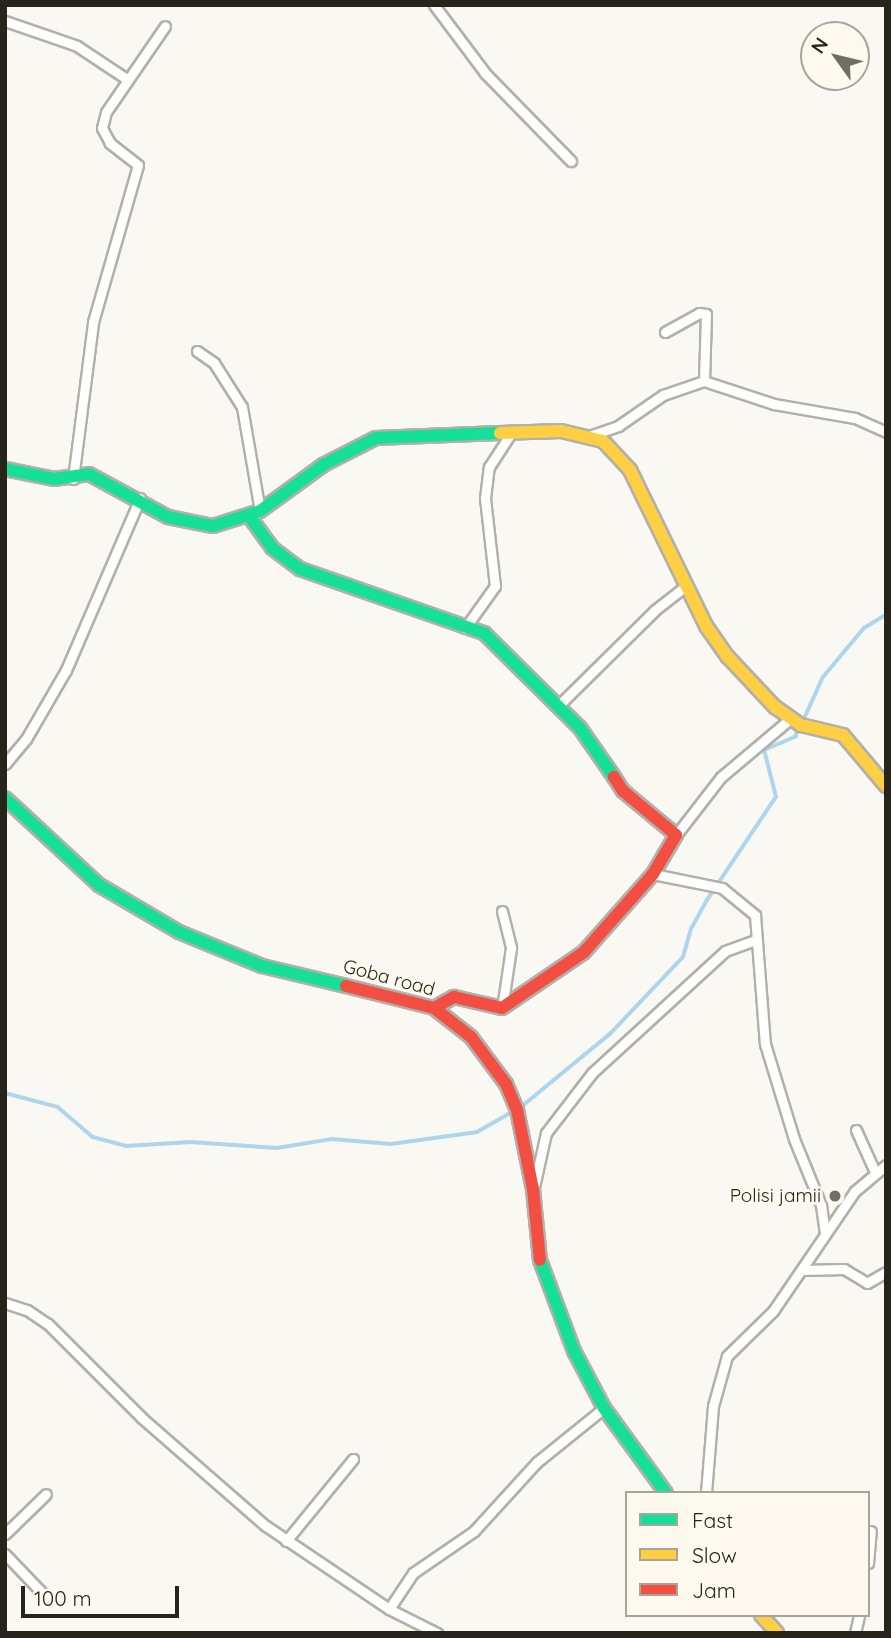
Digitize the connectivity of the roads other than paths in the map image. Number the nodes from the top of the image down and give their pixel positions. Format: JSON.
{"nodes":[{"id":1,"x":434,"y":5,"type":"edge"},
{"id":2,"x":5,"y":21,"type":"edge"},
{"id":3,"x":165,"y":26,"type":"dead end"},
{"id":4,"x":128,"y":80,"type":"junction"},
{"id":5,"x":571,"y":161,"type":"dead end"},
{"id":6,"x":665,"y":332,"type":"dead end"},
{"id":7,"x":197,"y":351,"type":"dead end"},
{"id":8,"x":704,"y":382,"type":"junction"},
{"id":9,"x":886,"y":432,"type":"edge"},
{"id":10,"x":510,"y":435,"type":"junction"},
{"id":11,"x":589,"y":436,"type":"junction"},
{"id":12,"x":5,"y":469,"type":"edge"},
{"id":13,"x":73,"y":479,"type":"junction"},
{"id":14,"x":140,"y":498,"type":"junction"},
{"id":15,"x":254,"y":514,"type":"junction"},
{"id":16,"x":686,"y":586,"type":"junction"},
{"id":17,"x":465,"y":628,"type":"junction"},
{"id":18,"x":557,"y":707,"type":"junction"},
{"id":19,"x":790,"y":718,"type":"junction"},
{"id":20,"x":5,"y":764,"type":"edge"},
{"id":21,"x":886,"y":786,"type":"edge"},
{"id":22,"x":7,"y":805,"type":"edge"},
{"id":23,"x":676,"y":835,"type":"junction"},
{"id":24,"x":653,"y":874,"type":"junction"},
{"id":25,"x":502,"y":911,"type":"dead end"},
{"id":26,"x":757,"y":940,"type":"junction"},
{"id":27,"x":434,"y":1008,"type":"junction"},
{"id":28,"x":502,"y":1008,"type":"junction"},
{"id":29,"x":856,"y":1130,"type":"dead end"},
{"id":30,"x":886,"y":1165,"type":"edge"},
{"id":31,"x":875,"y":1172,"type":"junction"},
{"id":32,"x":533,"y":1189,"type":"junction"},
{"id":33,"x":825,"y":1233,"type":"junction"},
{"id":34,"x":802,"y":1270,"type":"junction"},
{"id":35,"x":886,"y":1272,"type":"edge"},
{"id":36,"x":5,"y":1303,"type":"edge"},
{"id":37,"x":604,"y":1409,"type":"junction"},
{"id":38,"x":354,"y":1459,"type":"dead end"},
{"id":39,"x":665,"y":1491,"type":"edge"},
{"id":40,"x":706,"y":1491,"type":"edge"},
{"id":41,"x":46,"y":1494,"type":"dead end"},
{"id":42,"x":871,"y":1531,"type":"dead end"},
{"id":43,"x":5,"y":1534,"type":"edge"},
{"id":44,"x":286,"y":1541,"type":"junction"},
{"id":45,"x":870,"y":1542,"type":"edge"},
{"id":46,"x":5,"y":1555,"type":"edge"},
{"id":47,"x":46,"y":1597,"type":"dead end"},
{"id":48,"x":389,"y":1609,"type":"junction"},
{"id":49,"x":763,"y":1617,"type":"edge"},
{"id":50,"x":437,"y":1633,"type":"edge"},
{"id":51,"x":777,"y":1633,"type":"edge"}],
"edges":[{"from":1,"to":5,"type":"street"},
{"from":2,"to":4,"type":"street"},
{"from":3,"to":4,"type":"street"},
{"from":4,"to":13,"type":"street"},
{"from":6,"to":8,"type":"street"},
{"from":7,"to":15,"type":"street"},
{"from":8,"to":9,"type":"street"},
{"from":8,"to":11,"type":"street"},
{"from":10,"to":11,"type":"street"},
{"from":10,"to":15,"type":"street"},
{"from":10,"to":17,"type":"street"},
{"from":11,"to":16,"type":"street"},
{"from":12,"to":13,"type":"street"},
{"from":13,"to":14,"type":"street"},
{"from":14,"to":15,"type":"street"},
{"from":14,"to":20,"type":"street"},
{"from":15,"to":17,"type":"street"},
{"from":16,"to":18,"type":"street"},
{"from":16,"to":19,"type":"street"},
{"from":17,"to":18,"type":"street"},
{"from":18,"to":23,"type":"street"},
{"from":19,"to":21,"type":"street"},
{"from":19,"to":23,"type":"street"},
{"from":22,"to":27,"type":"street","name":"Goba road"},
{"from":23,"to":24,"type":"street"},
{"from":24,"to":26,"type":"street"},
{"from":24,"to":28,"type":"street"},
{"from":25,"to":28,"type":"street"},
{"from":26,"to":32,"type":"street"},
{"from":26,"to":33,"type":"street"},
{"from":27,"to":28,"type":"street"},
{"from":27,"to":32,"type":"street","name":"Goba road"},
{"from":29,"to":31,"type":"street"},
{"from":30,"to":31,"type":"street"},
{"from":31,"to":33,"type":"street"},
{"from":32,"to":37,"type":"street","name":"Goba road"},
{"from":33,"to":34,"type":"street"},
{"from":34,"to":35,"type":"street"},
{"from":34,"to":40,"type":"street"},
{"from":36,"to":44,"type":"street"},
{"from":37,"to":39,"type":"street","name":"Goba road"},
{"from":37,"to":48,"type":"street"},
{"from":38,"to":44,"type":"street"},
{"from":41,"to":43,"type":"street"},
{"from":42,"to":45,"type":"street"},
{"from":44,"to":48,"type":"street"},
{"from":46,"to":47,"type":"street"},
{"from":48,"to":50,"type":"street"},
{"from":49,"to":51,"type":"street"}]}
